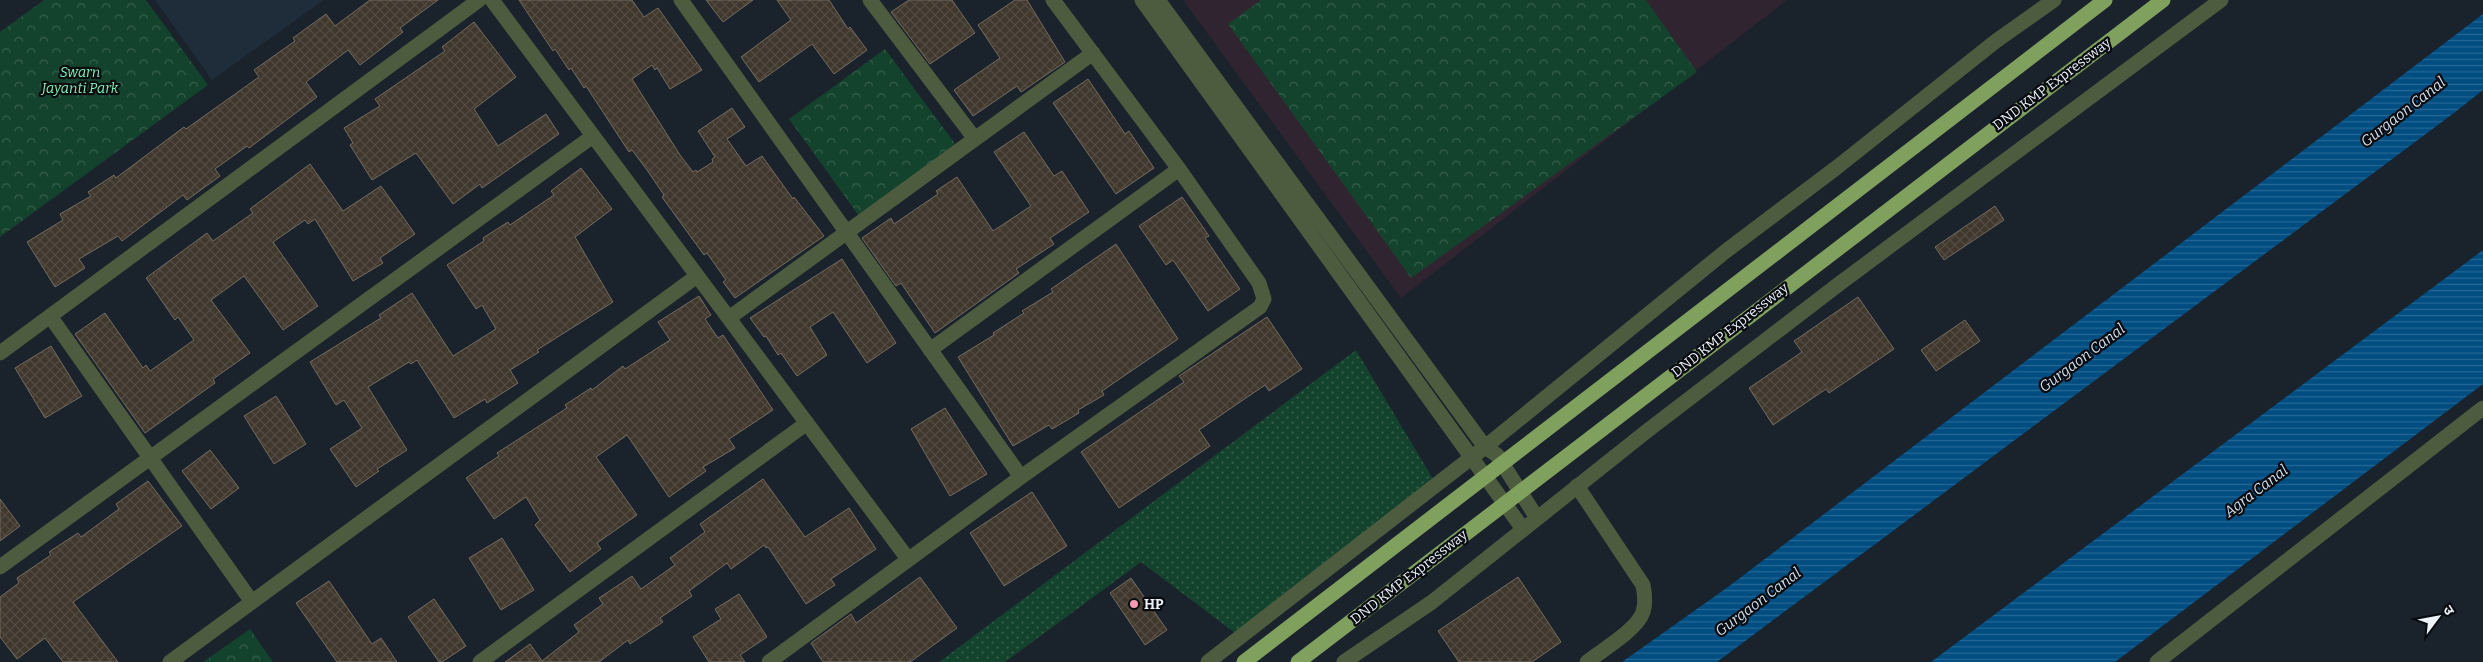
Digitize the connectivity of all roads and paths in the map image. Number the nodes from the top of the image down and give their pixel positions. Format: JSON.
{"nodes":[{"id":1,"x":479,"y":0,"type":"edge"},
{"id":2,"x":492,"y":0,"type":"edge"},
{"id":3,"x":681,"y":0,"type":"edge"},
{"id":4,"x":870,"y":0,"type":"edge"},
{"id":5,"x":1052,"y":0,"type":"edge"},
{"id":6,"x":1142,"y":0,"type":"edge"},
{"id":7,"x":1158,"y":0,"type":"edge"},
{"id":8,"x":2054,"y":0,"type":"edge"},
{"id":9,"x":2106,"y":0,"type":"edge"},
{"id":10,"x":2163,"y":0,"type":"edge"},
{"id":11,"x":2221,"y":0,"type":"edge"},
{"id":12,"x":1093,"y":53,"type":"junction"},
{"id":13,"x":593,"y":136,"type":"junction"},
{"id":14,"x":975,"y":139,"type":"junction"},
{"id":15,"x":1179,"y":169,"type":"junction"},
{"id":16,"x":847,"y":233,"type":"junction"},
{"id":17,"x":697,"y":276,"type":"junction"},
{"id":18,"x":50,"y":316,"type":"junction"},
{"id":19,"x":729,"y":318,"type":"junction"},
{"id":20,"x":930,"y":350,"type":"junction"},
{"id":21,"x":0,"y":353,"type":"edge"},
{"id":22,"x":2483,"y":408,"type":"edge"},
{"id":23,"x":807,"y":423,"type":"junction"},
{"id":24,"x":1485,"y":447,"type":"junction"},
{"id":25,"x":1472,"y":457,"type":"junction"},
{"id":26,"x":150,"y":458,"type":"junction"},
{"id":27,"x":1020,"y":477,"type":"junction"},
{"id":28,"x":1578,"y":486,"type":"junction"},
{"id":29,"x":1537,"y":518,"type":"junction"},
{"id":30,"x":1523,"y":529,"type":"junction"},
{"id":31,"x":908,"y":559,"type":"junction"},
{"id":32,"x":0,"y":567,"type":"edge"},
{"id":33,"x":252,"y":602,"type":"junction"},
{"id":34,"x":170,"y":662,"type":"edge"},
{"id":35,"x":480,"y":662,"type":"edge"},
{"id":36,"x":769,"y":662,"type":"edge"},
{"id":37,"x":1208,"y":662,"type":"edge"},
{"id":38,"x":1244,"y":662,"type":"edge"},
{"id":39,"x":1298,"y":662,"type":"edge"},
{"id":40,"x":1344,"y":662,"type":"edge"},
{"id":41,"x":1587,"y":662,"type":"edge"},
{"id":42,"x":2157,"y":662,"type":"edge"}],
"edges":[{"from":1,"to":18,"type":"street"},
{"from":2,"to":13,"type":"street"},
{"from":3,"to":16,"type":"street"},
{"from":4,"to":14,"type":"street"},
{"from":5,"to":12,"type":"street"},
{"from":6,"to":25,"type":"street"},
{"from":7,"to":24,"type":"street"},
{"from":8,"to":24,"type":"street"},
{"from":9,"to":38,"type":"highway","bridge":true},
{"from":10,"to":39,"type":"highway","name":"DND KMP Expressway","bridge":true},
{"from":11,"to":28,"type":"street"},
{"from":12,"to":14,"type":"street"},
{"from":12,"to":15,"type":"street"},
{"from":13,"to":17,"type":"street"},
{"from":13,"to":26,"type":"street"},
{"from":14,"to":16,"type":"street"},
{"from":15,"to":20,"type":"street"},
{"from":15,"to":27,"type":"street"},
{"from":16,"to":19,"type":"street"},
{"from":16,"to":20,"type":"street"},
{"from":17,"to":19,"type":"street"},
{"from":17,"to":33,"type":"street"},
{"from":18,"to":21,"type":"street"},
{"from":18,"to":26,"type":"street"},
{"from":19,"to":23,"type":"street"},
{"from":20,"to":27,"type":"street"},
{"from":22,"to":42,"type":"street"},
{"from":23,"to":31,"type":"street"},
{"from":23,"to":35,"type":"street"},
{"from":24,"to":25,"type":"street"},
{"from":24,"to":29,"type":"street"},
{"from":25,"to":30,"type":"street"},
{"from":25,"to":37,"type":"street"},
{"from":26,"to":32,"type":"street"},
{"from":26,"to":33,"type":"street"},
{"from":27,"to":31,"type":"street"},
{"from":28,"to":29,"type":"street"},
{"from":28,"to":41,"type":"street"},
{"from":29,"to":30,"type":"street"},
{"from":30,"to":40,"type":"street"},
{"from":31,"to":36,"type":"street"},
{"from":33,"to":34,"type":"street"}]}
